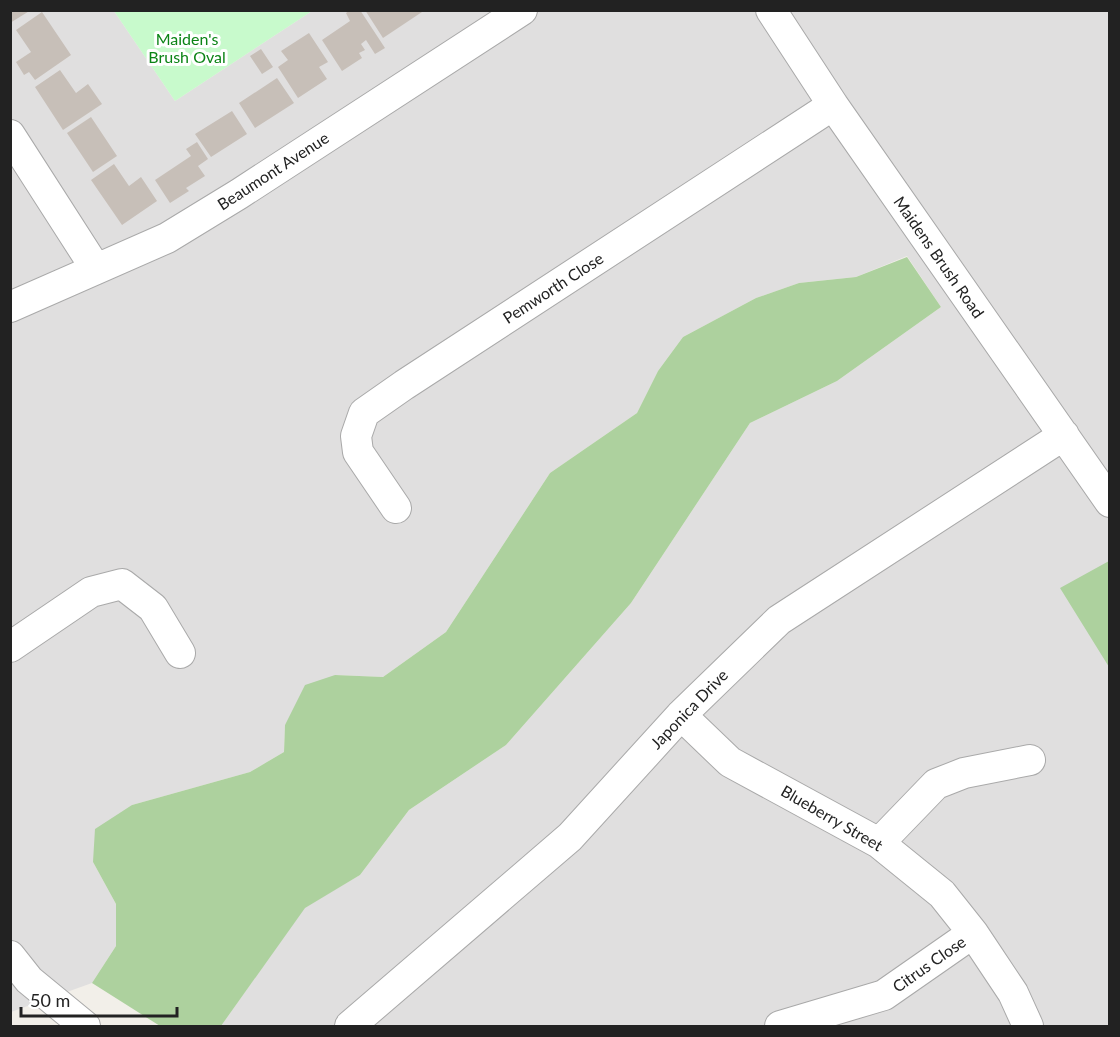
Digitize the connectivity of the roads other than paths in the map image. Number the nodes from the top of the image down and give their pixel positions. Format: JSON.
{"nodes":[{"id":1,"x":522,"y":10,"type":"edge"},
{"id":2,"x":771,"y":10,"type":"edge"},
{"id":3,"x":833,"y":105,"type":"junction"},
{"id":4,"x":10,"y":135,"type":"edge"},
{"id":5,"x":96,"y":269,"type":"junction"},
{"id":6,"x":10,"y":307,"type":"edge"},
{"id":7,"x":1064,"y":435,"type":"junction"},
{"id":8,"x":1110,"y":502,"type":"edge"},
{"id":9,"x":396,"y":508,"type":"dead end"},
{"id":10,"x":10,"y":647,"type":"edge"},
{"id":11,"x":180,"y":653,"type":"dead end"},
{"id":12,"x":681,"y":715,"type":"junction"},
{"id":13,"x":1030,"y":760,"type":"dead end"},
{"id":14,"x":879,"y":843,"type":"junction"},
{"id":15,"x":973,"y":933,"type":"junction"},
{"id":16,"x":10,"y":956,"type":"edge"},
{"id":17,"x":85,"y":1026,"type":"edge"},
{"id":18,"x":350,"y":1026,"type":"edge"},
{"id":19,"x":780,"y":1026,"type":"edge"},
{"id":20,"x":1028,"y":1026,"type":"edge"}],
"edges":[{"from":1,"to":5,"type":"street","name":"Beaumont Avenue"},
{"from":2,"to":3,"type":"street","name":"Maidens Brush Road"},
{"from":3,"to":7,"type":"street","name":"Maidens Brush Road"},
{"from":3,"to":9,"type":"street","name":"Pemworth Close"},
{"from":4,"to":5,"type":"street"},
{"from":5,"to":6,"type":"street","name":"Beaumont Avenue"},
{"from":7,"to":8,"type":"street","name":"Maidens Brush Road"},
{"from":7,"to":12,"type":"street","name":"Japonica Drive"},
{"from":10,"to":11,"type":"street"},
{"from":12,"to":14,"type":"street","name":"Blueberry Street"},
{"from":12,"to":18,"type":"street","name":"Japonica Drive"},
{"from":13,"to":14,"type":"street"},
{"from":14,"to":15,"type":"street","name":"Blueberry Street"},
{"from":15,"to":19,"type":"street","name":"Citrus Close"},
{"from":15,"to":20,"type":"street","name":"Blueberry Street"},
{"from":16,"to":17,"type":"street"}]}
